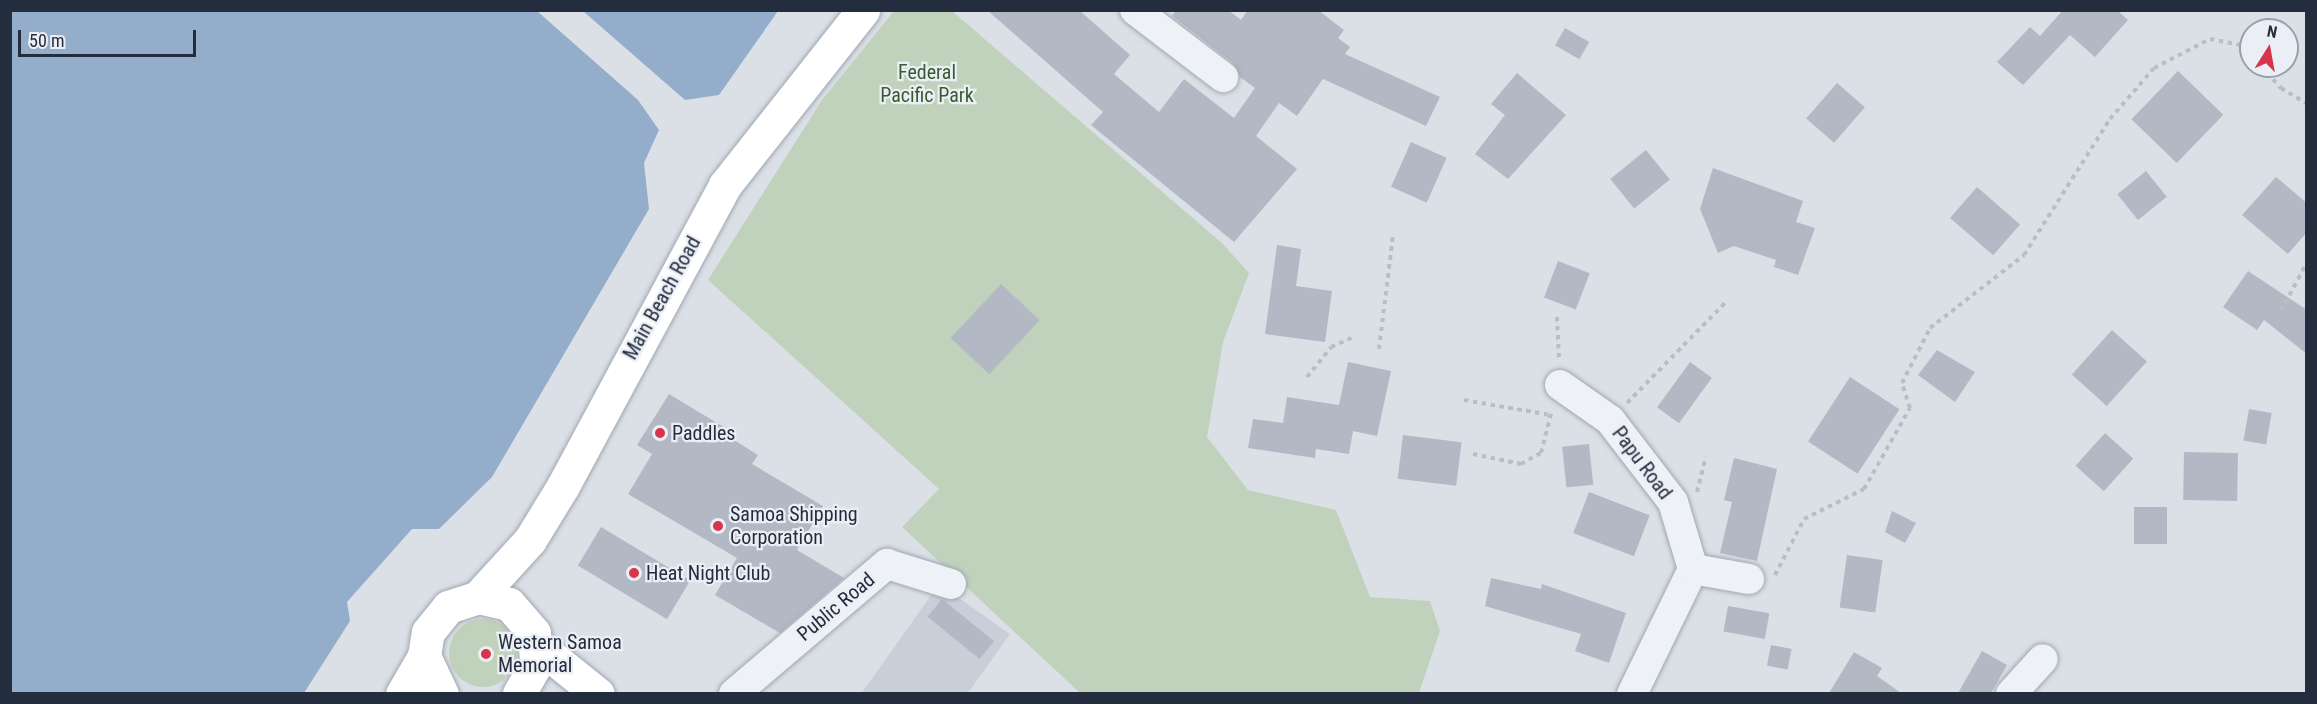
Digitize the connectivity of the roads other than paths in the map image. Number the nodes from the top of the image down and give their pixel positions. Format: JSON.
{"nodes":[{"id":1,"x":863,"y":10,"type":"edge"},
{"id":2,"x":1135,"y":10,"type":"edge"},
{"id":3,"x":1223,"y":77,"type":"dead end"},
{"id":4,"x":1560,"y":385,"type":"road end"},
{"id":5,"x":530,"y":540,"type":"junction"},
{"id":6,"x":1693,"y":569,"type":"junction"},
{"id":7,"x":1749,"y":579,"type":"road end"},
{"id":8,"x":951,"y":584,"type":"dead end"},
{"id":9,"x":478,"y":597,"type":"junction"},
{"id":10,"x":521,"y":613,"type":"junction"},
{"id":11,"x":537,"y":645,"type":"junction"},
{"id":12,"x":424,"y":656,"type":"junction"},
{"id":13,"x":2043,"y":659,"type":"dead end"},
{"id":14,"x":521,"y":691,"type":"edge"},
{"id":15,"x":402,"y":693,"type":"edge"},
{"id":16,"x":442,"y":693,"type":"edge"},
{"id":17,"x":565,"y":693,"type":"edge"},
{"id":18,"x":598,"y":693,"type":"edge"},
{"id":19,"x":734,"y":693,"type":"edge"},
{"id":20,"x":1632,"y":693,"type":"edge"},
{"id":21,"x":2011,"y":693,"type":"edge"}],
"edges":[{"from":1,"to":5,"type":"main road","name":"Main Beach Road"},
{"from":2,"to":3,"type":"street"},
{"from":4,"to":6,"type":"street","name":"Papu Road"},
{"from":5,"to":9,"type":"main road","name":"Main Beach Road"},
{"from":5,"to":10,"type":"main road"},
{"from":6,"to":7,"type":"street"},
{"from":6,"to":20,"type":"street"},
{"from":8,"to":19,"type":"street","name":"Public Road"},
{"from":9,"to":10,"type":"main road"},
{"from":9,"to":12,"type":"main road"},
{"from":10,"to":11,"type":"main road"},
{"from":11,"to":14,"type":"main road"},
{"from":11,"to":18,"type":"main road"},
{"from":12,"to":15,"type":"main road"},
{"from":12,"to":16,"type":"main road"},
{"from":13,"to":21,"type":"street"},
{"from":14,"to":17,"type":"main road"}]}
